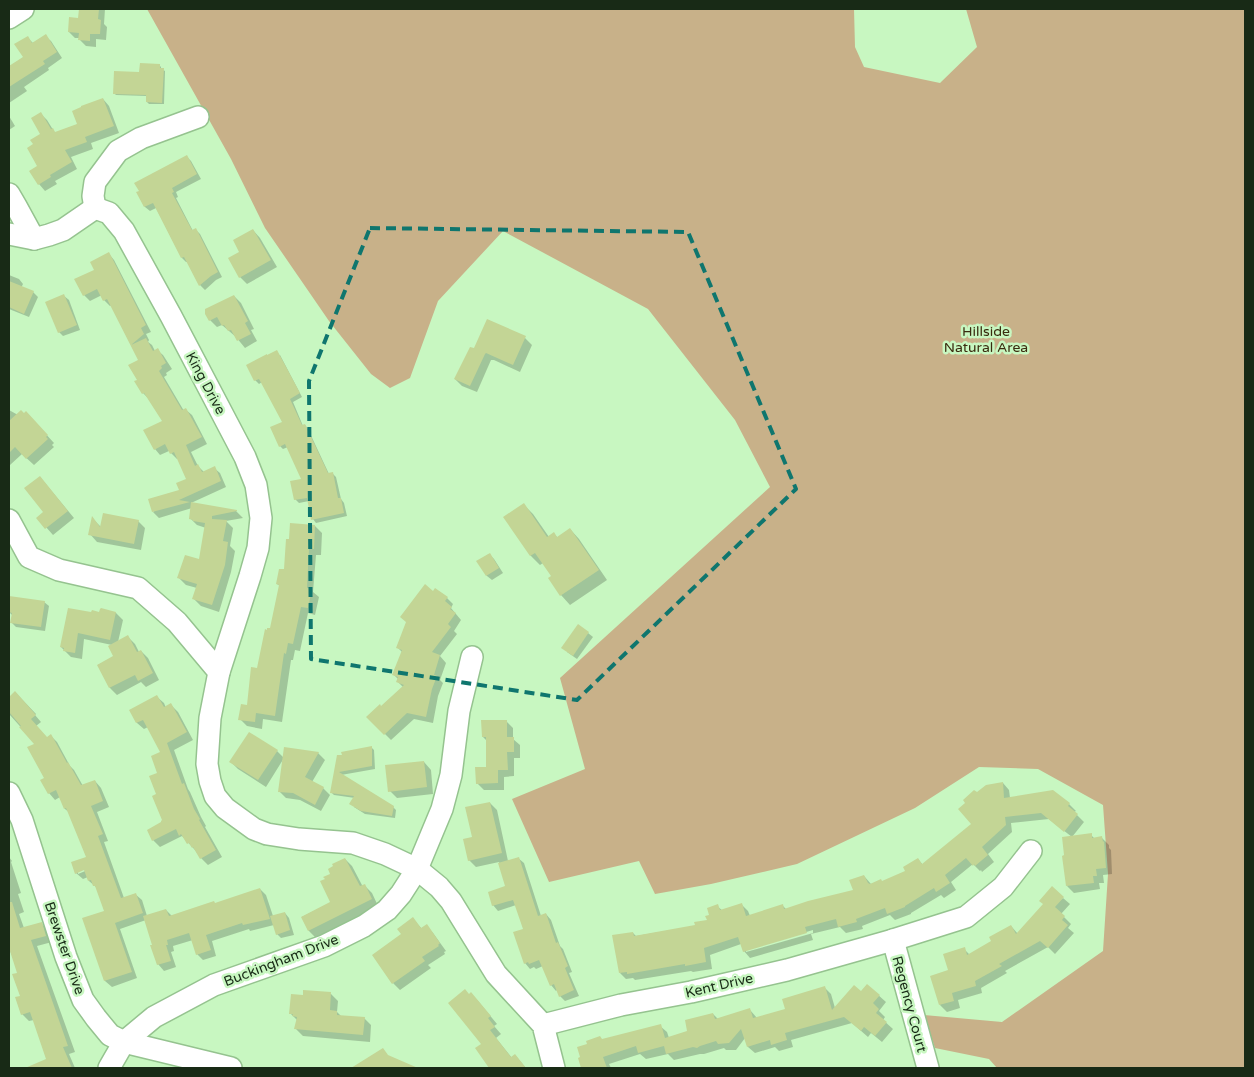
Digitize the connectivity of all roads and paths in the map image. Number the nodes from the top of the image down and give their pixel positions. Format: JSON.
{"nodes":[{"id":1,"x":23,"y":9,"type":"edge"},
{"id":2,"x":9,"y":18,"type":"edge"},
{"id":3,"x":198,"y":117,"type":"dead end"},
{"id":4,"x":9,"y":194,"type":"edge"},
{"id":5,"x":95,"y":208,"type":"junction"},
{"id":6,"x":9,"y":234,"type":"edge"},
{"id":7,"x":34,"y":239,"type":"junction"},
{"id":8,"x":9,"y":520,"type":"edge"},
{"id":9,"x":472,"y":657,"type":"dead end"},
{"id":10,"x":219,"y":672,"type":"junction"},
{"id":11,"x":9,"y":793,"type":"edge"},
{"id":12,"x":1031,"y":851,"type":"dead end"},
{"id":13,"x":417,"y":869,"type":"junction"},
{"id":14,"x":893,"y":940,"type":"junction"},
{"id":15,"x":543,"y":1026,"type":"junction"},
{"id":16,"x":124,"y":1042,"type":"junction"},
{"id":17,"x":109,"y":1068,"type":"edge"},
{"id":18,"x":231,"y":1068,"type":"edge"},
{"id":19,"x":554,"y":1068,"type":"edge"},
{"id":20,"x":928,"y":1068,"type":"edge"}],
"edges":[{"from":1,"to":2,"type":"street"},
{"from":3,"to":5,"type":"street"},
{"from":4,"to":7,"type":"street"},
{"from":5,"to":7,"type":"street"},
{"from":5,"to":10,"type":"street","name":"King Drive"},
{"from":6,"to":7,"type":"street"},
{"from":8,"to":10,"type":"street"},
{"from":9,"to":13,"type":"street","name":"Buckingham Drive"},
{"from":10,"to":13,"type":"street","name":"King Drive"},
{"from":11,"to":16,"type":"street","name":"Brewster Drive"},
{"from":12,"to":14,"type":"street","name":"Kent Drive"},
{"from":13,"to":15,"type":"street","name":"King Drive"},
{"from":13,"to":16,"type":"street","name":"Buckingham Drive"},
{"from":14,"to":15,"type":"street","name":"Kent Drive"},
{"from":14,"to":20,"type":"street","name":"Regency Court"},
{"from":15,"to":19,"type":"street"},
{"from":16,"to":17,"type":"street","name":"Buckingham Drive"},
{"from":16,"to":18,"type":"street","name":"Brewster Drive"}]}
